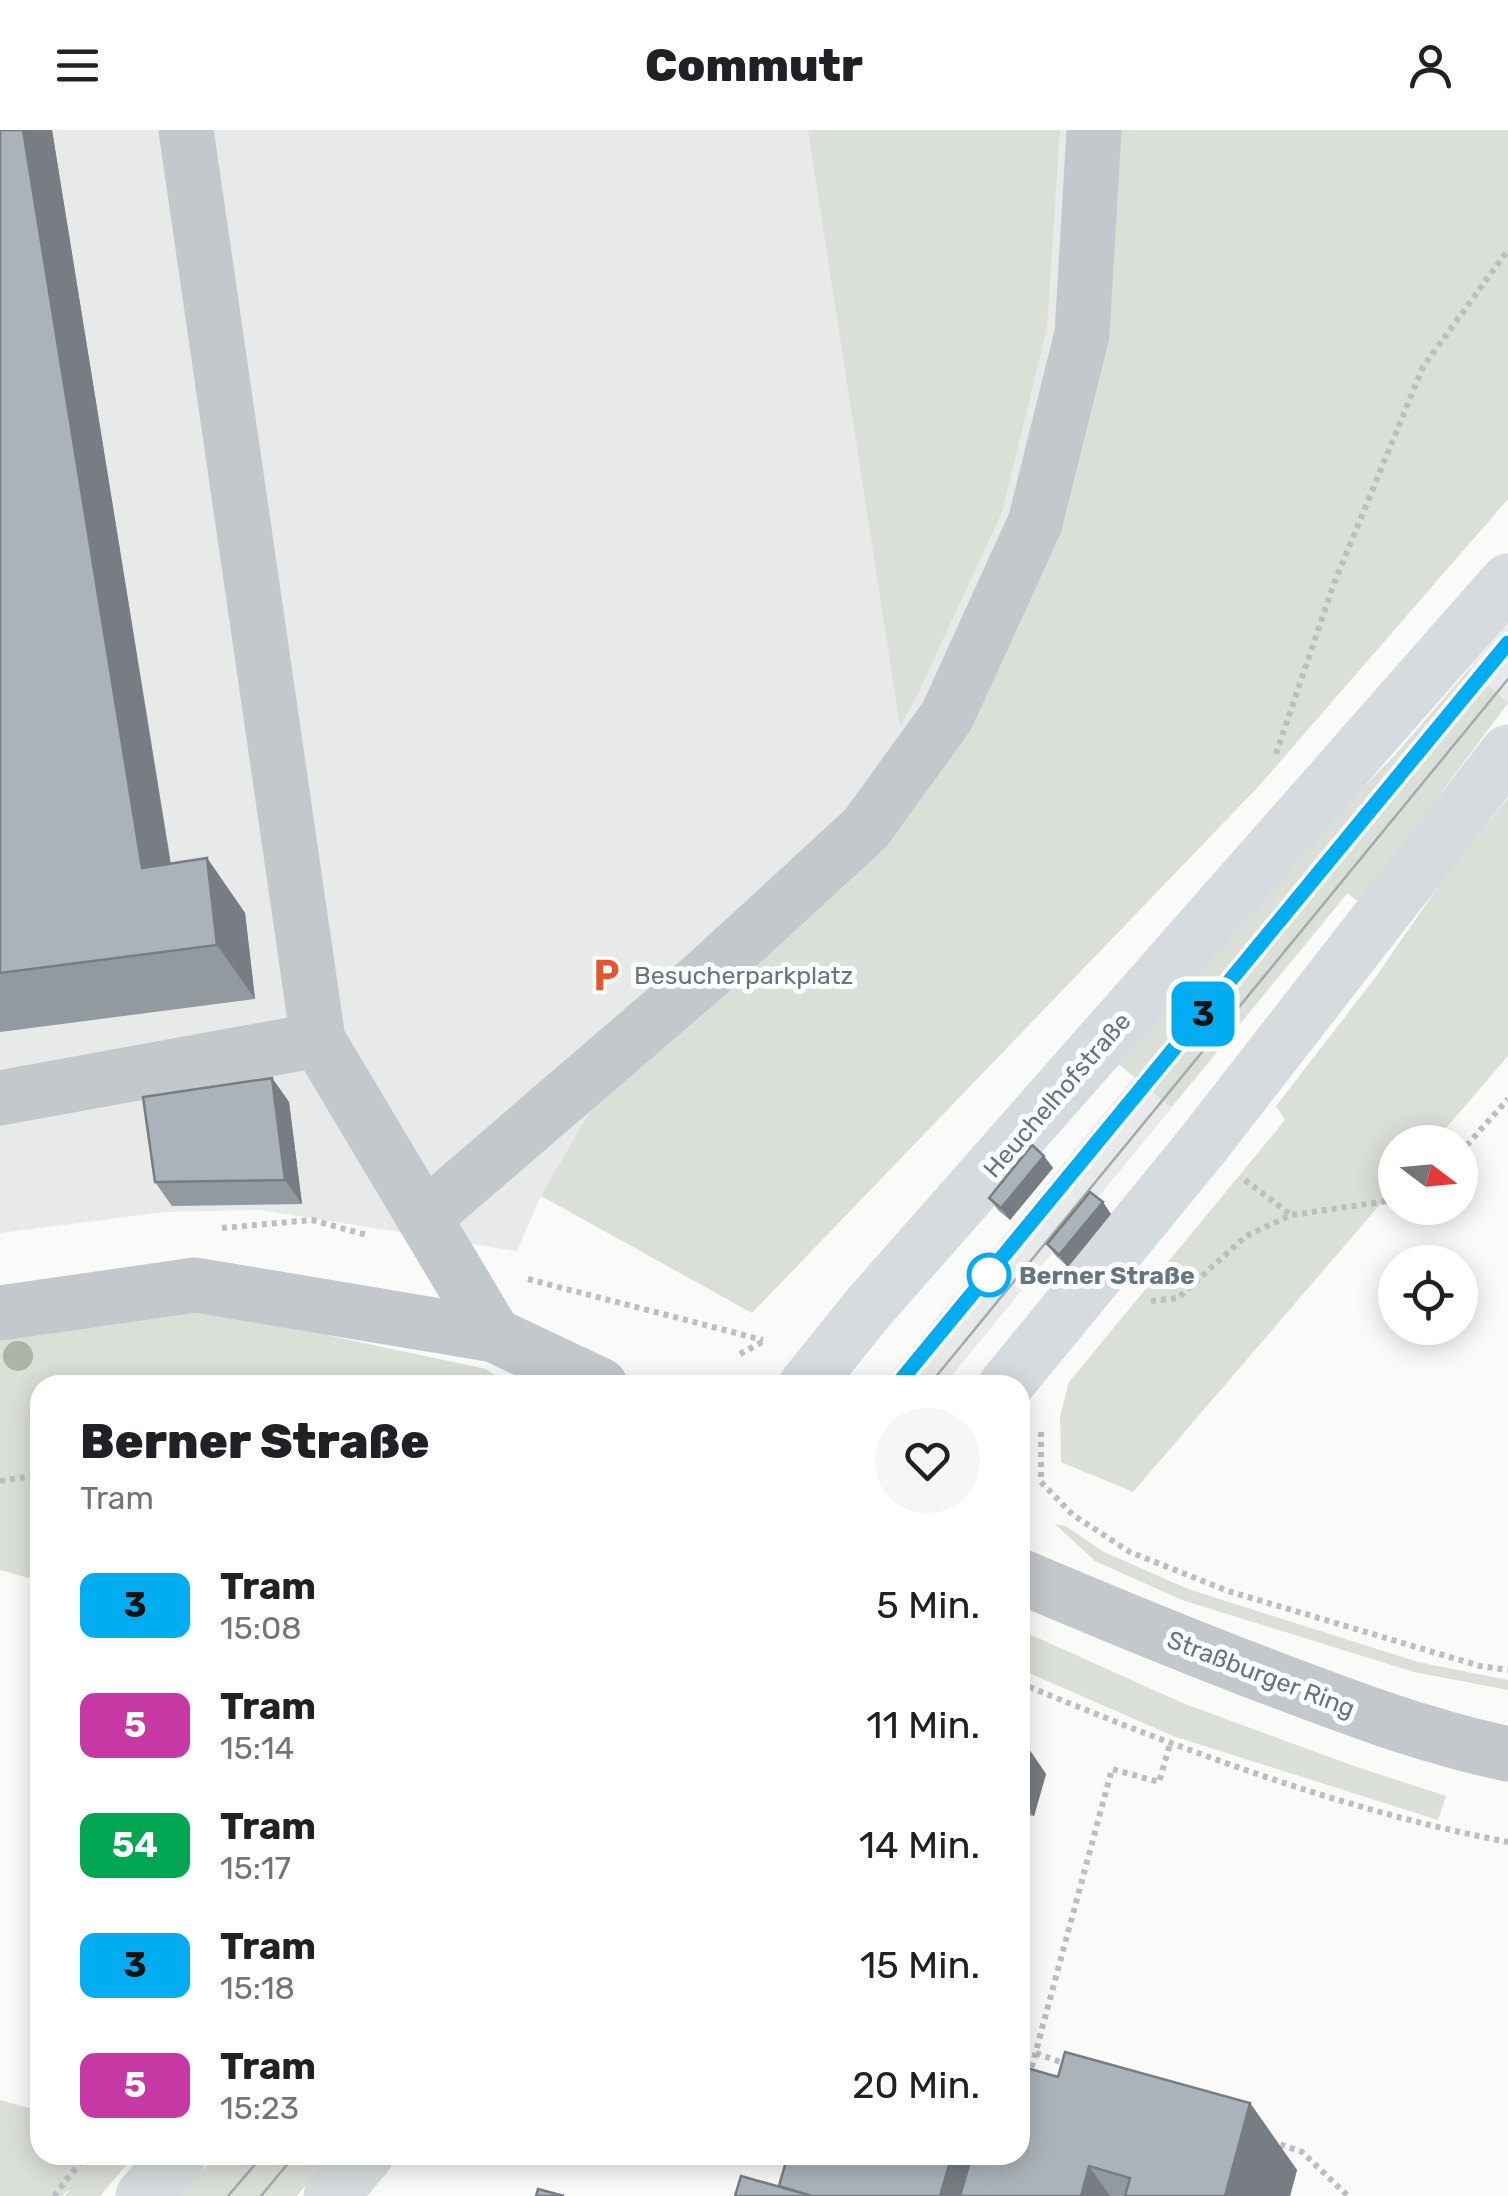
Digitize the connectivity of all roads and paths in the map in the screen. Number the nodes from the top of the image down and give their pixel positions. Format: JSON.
{"nodes":[{"id":1,"x":186,"y":130,"type":"edge"},
{"id":2,"x":1094,"y":130,"type":"edge"},
{"id":3,"x":1508,"y":250,"type":"edge"},
{"id":4,"x":1508,"y":581,"type":"edge"},
{"id":5,"x":1508,"y":752,"type":"edge"},
{"id":6,"x":1275,"y":756,"type":"dead end"},
{"id":7,"x":318,"y":1040,"type":"junction"},
{"id":8,"x":0,"y":1098,"type":"edge"},
{"id":9,"x":1508,"y":1099,"type":"edge"},
{"id":10,"x":1478,"y":1133,"type":"edge"},
{"id":11,"x":1378,"y":1202,"type":"edge"},
{"id":12,"x":424,"y":1218,"type":"junction"},
{"id":13,"x":1144,"y":1302,"type":"dead end"},
{"id":14,"x":0,"y":1313,"type":"edge"},
{"id":15,"x":494,"y":1335,"type":"junction"},
{"id":16,"x":579,"y":1375,"type":"edge"},
{"id":17,"x":814,"y":1375,"type":"edge"},
{"id":18,"x":1014,"y":1375,"type":"edge"},
{"id":19,"x":1042,"y":1426,"type":"dead end"},
{"id":20,"x":30,"y":1477,"type":"edge"},
{"id":21,"x":0,"y":1481,"type":"edge"},
{"id":22,"x":1030,"y":1580,"type":"edge"},
{"id":23,"x":1508,"y":1670,"type":"edge"},
{"id":24,"x":1030,"y":1687,"type":"edge"},
{"id":25,"x":1170,"y":1744,"type":"junction"},
{"id":26,"x":1508,"y":1754,"type":"edge"},
{"id":27,"x":1508,"y":1842,"type":"edge"},
{"id":28,"x":1036,"y":2053,"type":"junction"},
{"id":29,"x":1072,"y":2066,"type":"edge"},
{"id":30,"x":1030,"y":2076,"type":"edge"},
{"id":31,"x":1267,"y":2139,"type":"dead end"},
{"id":32,"x":78,"y":2165,"type":"edge"},
{"id":33,"x":170,"y":2165,"type":"edge"},
{"id":34,"x":358,"y":2165,"type":"edge"},
{"id":35,"x":54,"y":2196,"type":"edge"},
{"id":36,"x":144,"y":2196,"type":"edge"},
{"id":37,"x":332,"y":2196,"type":"edge"},
{"id":38,"x":1348,"y":2196,"type":"edge"}],
"edges":[{"from":1,"to":7,"type":"street"},
{"from":2,"to":12,"type":"street"},
{"from":3,"to":6,"type":"path"},
{"from":4,"to":17,"type":"main road","name":"Heuchelhofstraße"},
{"from":5,"to":18,"type":"main road"},
{"from":7,"to":8,"type":"street"},
{"from":7,"to":12,"type":"street"},
{"from":9,"to":10,"type":"path"},
{"from":11,"to":13,"type":"path"},
{"from":12,"to":15,"type":"street"},
{"from":14,"to":15,"type":"street"},
{"from":15,"to":16,"type":"street"},
{"from":19,"to":23,"type":"path"},
{"from":20,"to":21,"type":"path"},
{"from":22,"to":26,"type":"street","name":"Straßburger Ring"},
{"from":24,"to":25,"type":"path"},
{"from":25,"to":27,"type":"path"},
{"from":25,"to":28,"type":"path"},
{"from":28,"to":29,"type":"path"},
{"from":28,"to":30,"type":"path"},
{"from":31,"to":38,"type":"path"},
{"from":32,"to":35,"type":"path"},
{"from":33,"to":36,"type":"main road"},
{"from":34,"to":37,"type":"main road"}]}
